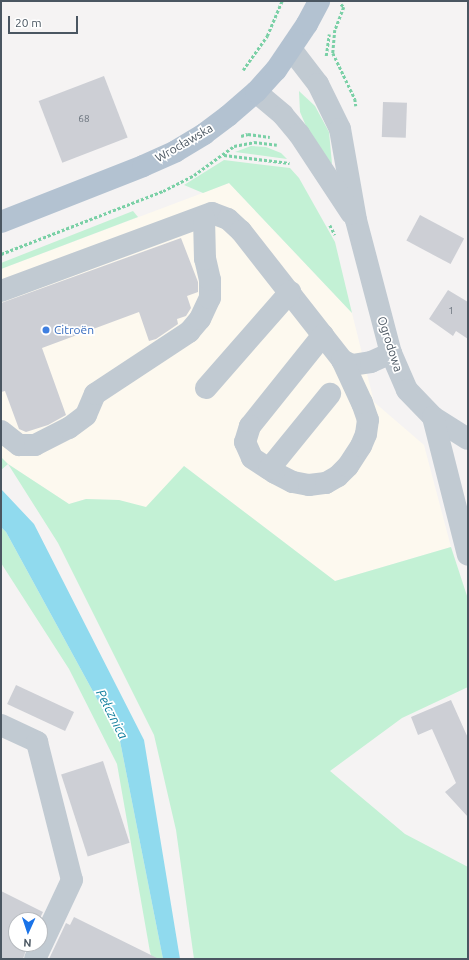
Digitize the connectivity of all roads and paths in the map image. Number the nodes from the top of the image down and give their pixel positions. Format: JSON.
{"nodes":[{"id":1,"x":282,"y":1,"type":"edge"},
{"id":2,"x":319,"y":1,"type":"edge"},
{"id":3,"x":345,"y":1,"type":"edge"},
{"id":4,"x":336,"y":16,"type":"dead end"},
{"id":5,"x":330,"y":27,"type":"dead end"},
{"id":6,"x":291,"y":49,"type":"junction"},
{"id":7,"x":328,"y":61,"type":"dead end"},
{"id":8,"x":241,"y":73,"type":"dead end"},
{"id":9,"x":256,"y":92,"type":"junction"},
{"id":10,"x":281,"y":147,"type":"dead end"},
{"id":11,"x":223,"y":155,"type":"junction"},
{"id":12,"x":294,"y":164,"type":"dead end"},
{"id":13,"x":204,"y":217,"type":"junction"},
{"id":14,"x":356,"y":220,"type":"junction"},
{"id":15,"x":1,"y":222,"type":"edge"},
{"id":16,"x":328,"y":222,"type":"dead end"},
{"id":17,"x":337,"y":240,"type":"dead end"},
{"id":18,"x":1,"y":254,"type":"edge"},
{"id":19,"x":1,"y":291,"type":"edge"},
{"id":20,"x":290,"y":292,"type":"junction"},
{"id":21,"x":323,"y":335,"type":"junction"},
{"id":22,"x":391,"y":352,"type":"junction"},
{"id":23,"x":342,"y":360,"type":"junction"},
{"id":24,"x":206,"y":388,"type":"dead end"},
{"id":25,"x":330,"y":394,"type":"dead end"},
{"id":26,"x":432,"y":417,"type":"junction"},
{"id":27,"x":1,"y":431,"type":"edge"},
{"id":28,"x":468,"y":439,"type":"edge"},
{"id":29,"x":269,"y":469,"type":"junction"},
{"id":30,"x":468,"y":555,"type":"edge"},
{"id":31,"x":1,"y":725,"type":"edge"},
{"id":32,"x":35,"y":959,"type":"edge"}],
"edges":[{"from":1,"to":8,"type":"path"},
{"from":2,"to":6,"type":"main road","name":"Wrocławska"},
{"from":3,"to":4,"type":"path"},
{"from":5,"to":7,"type":"path"},
{"from":6,"to":9,"type":"main road","name":"Wrocławska"},
{"from":6,"to":14,"type":"street","name":"Ogrodowa"},
{"from":9,"to":14,"type":"street","name":"Ogrodowa"},
{"from":9,"to":15,"type":"main road","name":"Wrocławska"},
{"from":10,"to":11,"type":"path"},
{"from":11,"to":12,"type":"path"},
{"from":11,"to":18,"type":"path"},
{"from":13,"to":19,"type":"street"},
{"from":13,"to":20,"type":"street"},
{"from":13,"to":27,"type":"street"},
{"from":14,"to":22,"type":"street","name":"Ogrodowa"},
{"from":16,"to":17,"type":"path"},
{"from":20,"to":21,"type":"street"},
{"from":20,"to":24,"type":"street"},
{"from":21,"to":23,"type":"street"},
{"from":21,"to":29,"type":"street"},
{"from":22,"to":23,"type":"street"},
{"from":22,"to":26,"type":"street","name":"Ogrodowa"},
{"from":23,"to":29,"type":"street"},
{"from":25,"to":29,"type":"street"},
{"from":26,"to":28,"type":"street","name":"Ogrodowa"},
{"from":26,"to":30,"type":"street"},
{"from":31,"to":32,"type":"street"}]}
